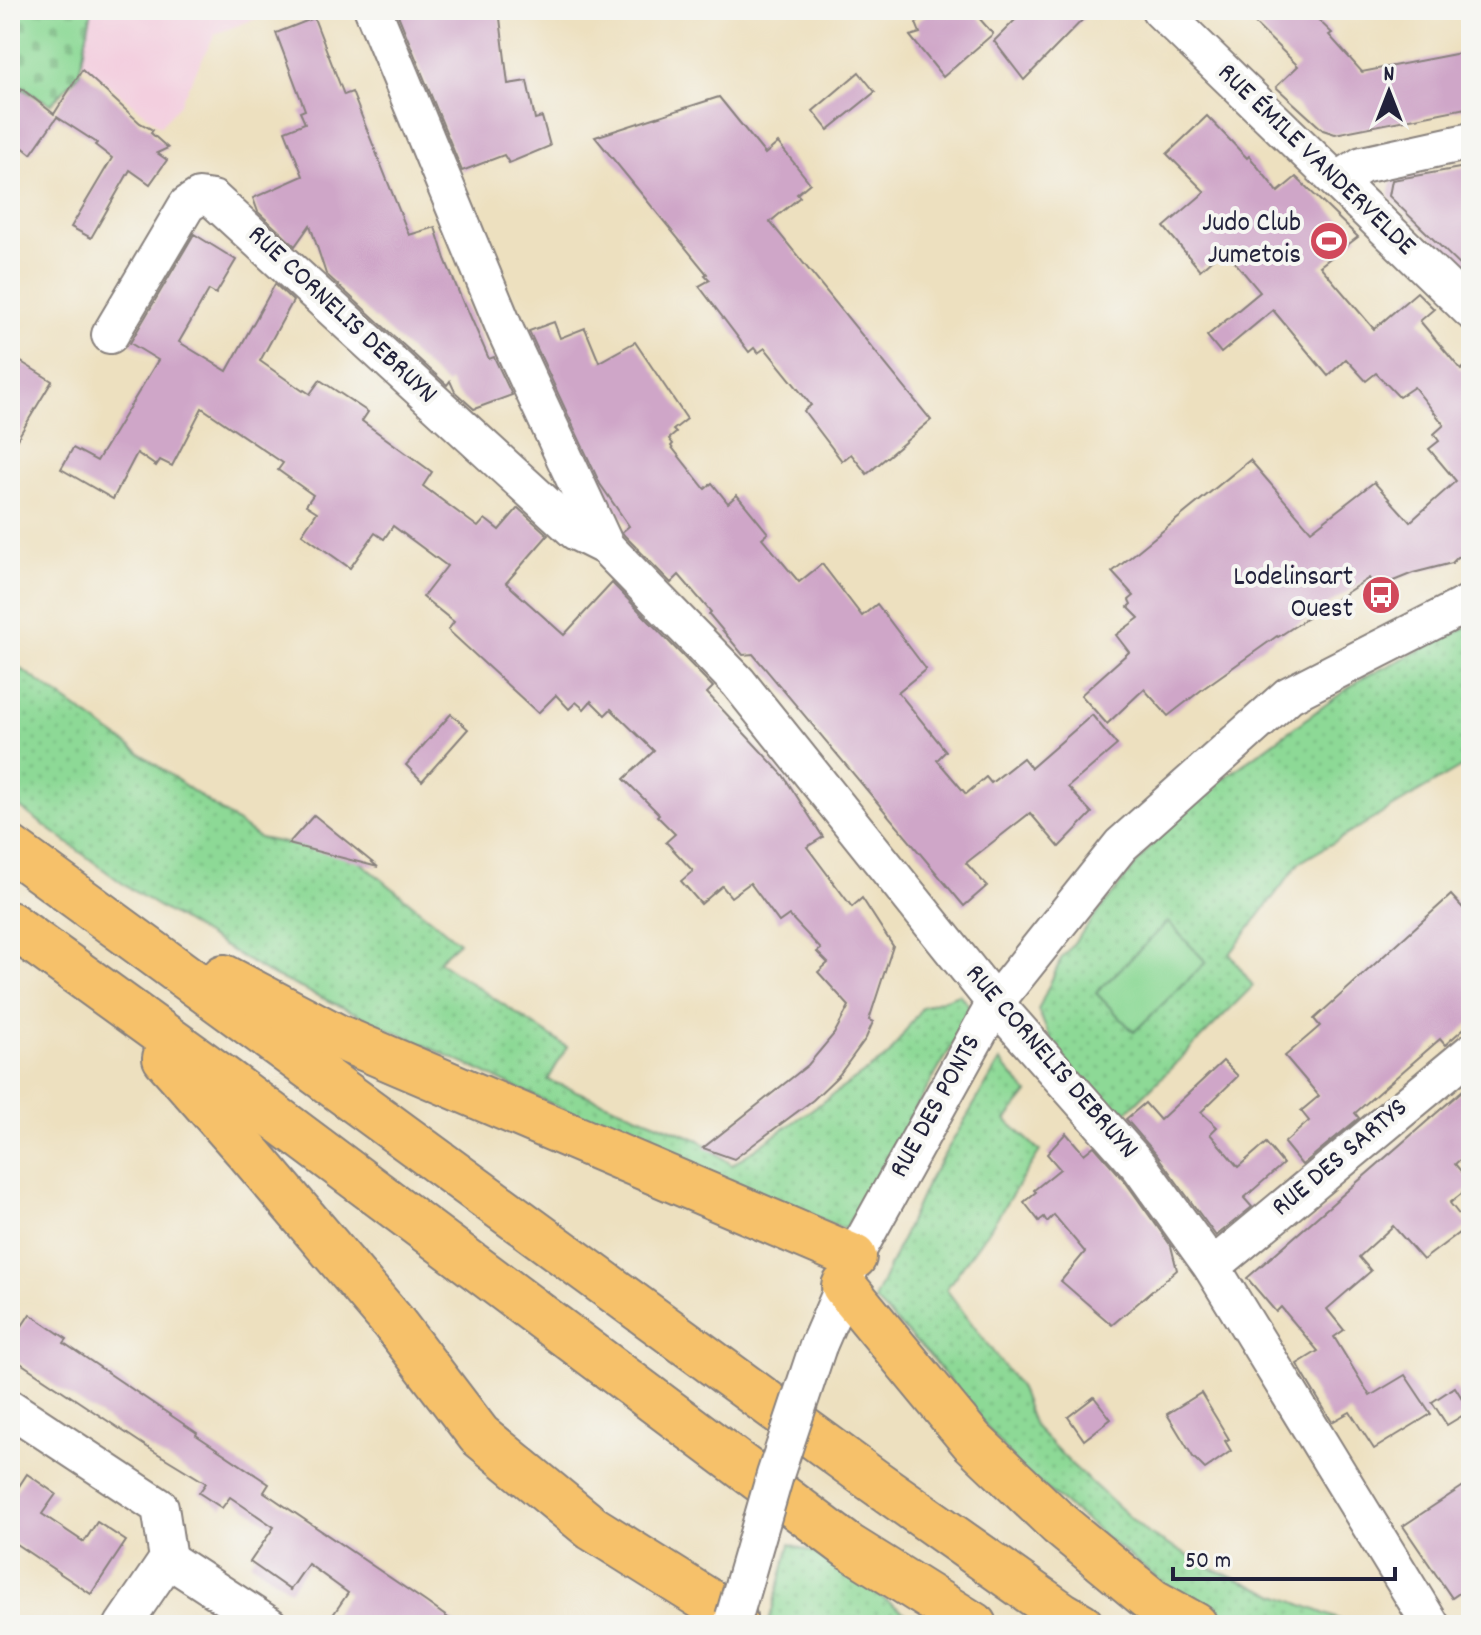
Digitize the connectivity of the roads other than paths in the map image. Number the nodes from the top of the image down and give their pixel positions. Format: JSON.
{"nodes":[{"id":1,"x":373,"y":10,"type":"edge"},
{"id":2,"x":1160,"y":10,"type":"edge"},
{"id":3,"x":1471,"y":141,"type":"edge"},
{"id":4,"x":1337,"y":181,"type":"junction"},
{"id":5,"x":1471,"y":311,"type":"edge"},
{"id":6,"x":110,"y":335,"type":"dead end"},
{"id":7,"x":606,"y":547,"type":"junction"},
{"id":8,"x":1471,"y":602,"type":"edge"},
{"id":9,"x":10,"y":848,"type":"edge"},
{"id":10,"x":89,"y":906,"type":"junction"},
{"id":11,"x":10,"y":924,"type":"edge"},
{"id":12,"x":107,"y":994,"type":"junction"},
{"id":13,"x":995,"y":1003,"type":"junction"},
{"id":14,"x":1471,"y":1052,"type":"edge"},
{"id":15,"x":1212,"y":1267,"type":"junction"},
{"id":16,"x":849,"y":1271,"type":"junction"},
{"id":17,"x":10,"y":1408,"type":"edge"},
{"id":18,"x":168,"y":1559,"type":"junction"},
{"id":19,"x":733,"y":1621,"type":"edge"},
{"id":20,"x":123,"y":1625,"type":"edge"},
{"id":21,"x":269,"y":1625,"type":"edge"},
{"id":22,"x":974,"y":1625,"type":"edge"},
{"id":23,"x":1081,"y":1625,"type":"edge"},
{"id":24,"x":1195,"y":1625,"type":"edge"},
{"id":25,"x":1431,"y":1625,"type":"edge"}],
"edges":[{"from":1,"to":7,"type":"street","name":"RUE CORNELIS DEBRUYN"},
{"from":2,"to":4,"type":"street","name":"RUE ÉMILE VANDERVELDE"},
{"from":3,"to":4,"type":"street"},
{"from":4,"to":5,"type":"street","name":"RUE ÉMILE VANDERVELDE"},
{"from":6,"to":7,"type":"street","name":"RUE CORNELIS DEBRUYN"},
{"from":7,"to":13,"type":"street","name":"RUE CORNELIS DEBRUYN"},
{"from":8,"to":13,"type":"street","name":"RUE DES PONTS"},
{"from":9,"to":10,"type":"highway"},
{"from":10,"to":16,"type":"highway"},
{"from":10,"to":23,"type":"highway"},
{"from":11,"to":12,"type":"highway"},
{"from":12,"to":19,"type":"highway"},
{"from":12,"to":22,"type":"highway"},
{"from":13,"to":15,"type":"street","name":"RUE CORNELIS DEBRUYN"},
{"from":13,"to":16,"type":"street","name":"RUE DES PONTS"},
{"from":14,"to":15,"type":"street","name":"RUE DES SARTYS"},
{"from":15,"to":25,"type":"street","name":"RUE CORNELIS DEBRUYN"},
{"from":16,"to":19,"type":"street","name":"RUE DES PONTS","bridge":true},
{"from":16,"to":24,"type":"highway"},
{"from":17,"to":18,"type":"street"},
{"from":18,"to":20,"type":"street"},
{"from":18,"to":21,"type":"street"}]}
